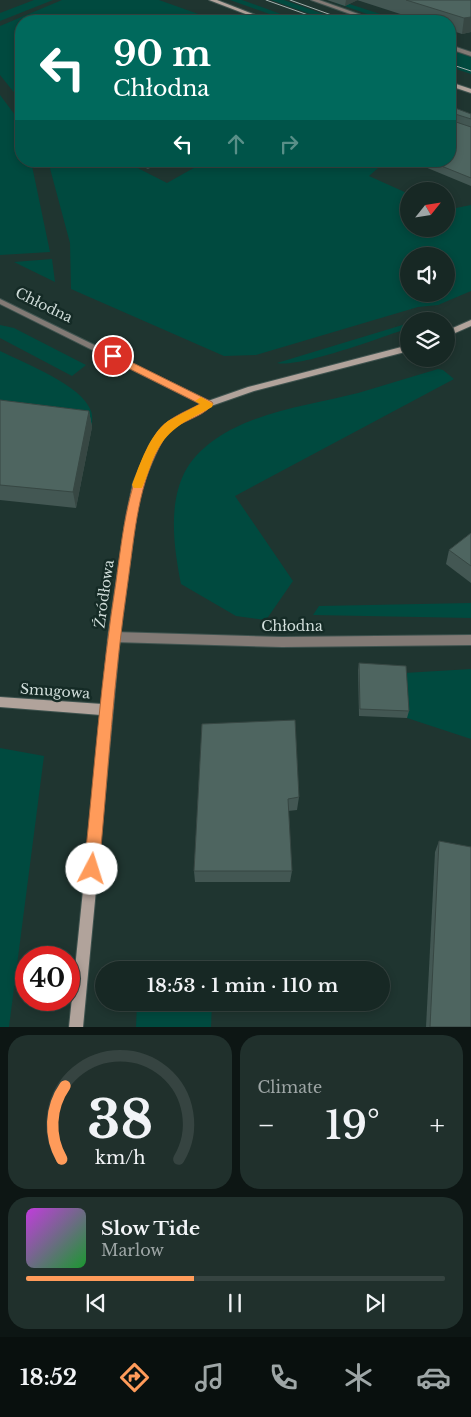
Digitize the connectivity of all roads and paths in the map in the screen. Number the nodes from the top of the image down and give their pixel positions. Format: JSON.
{"nodes":[{"id":1,"x":212,"y":0,"type":"edge"},
{"id":2,"x":314,"y":0,"type":"edge"},
{"id":3,"x":252,"y":15,"type":"edge"},
{"id":4,"x":358,"y":15,"type":"edge"},
{"id":5,"x":456,"y":49,"type":"edge"},
{"id":6,"x":471,"y":54,"type":"edge"},
{"id":7,"x":456,"y":86,"type":"edge"},
{"id":8,"x":471,"y":91,"type":"edge"},
{"id":9,"x":0,"y":301,"type":"edge"},
{"id":10,"x":471,"y":323,"type":"edge"},
{"id":11,"x":455,"y":330,"type":"edge"},
{"id":12,"x":400,"y":350,"type":"edge"},
{"id":13,"x":208,"y":404,"type":"junction"},
{"id":14,"x":114,"y":637,"type":"junction"},
{"id":15,"x":471,"y":640,"type":"edge"},
{"id":16,"x":0,"y":702,"type":"edge"},
{"id":17,"x":107,"y":710,"type":"junction"},
{"id":18,"x":76,"y":1027,"type":"edge"}],
"edges":[{"from":1,"to":3,"type":"street"},
{"from":2,"to":4,"type":"street"},
{"from":5,"to":6,"type":"street"},
{"from":7,"to":8,"type":"street"},
{"from":9,"to":13,"type":"street","name":"Chłodna"},
{"from":10,"to":11,"type":"street"},
{"from":12,"to":13,"type":"street","name":"Źródłowa"},
{"from":13,"to":14,"type":"street","name":"Źródłowa"},
{"from":14,"to":15,"type":"street","name":"Chłodna"},
{"from":14,"to":17,"type":"street","name":"Źródłowa"},
{"from":16,"to":17,"type":"street","name":"Smugowa"},
{"from":17,"to":18,"type":"street","name":"Źródłowa"}]}
